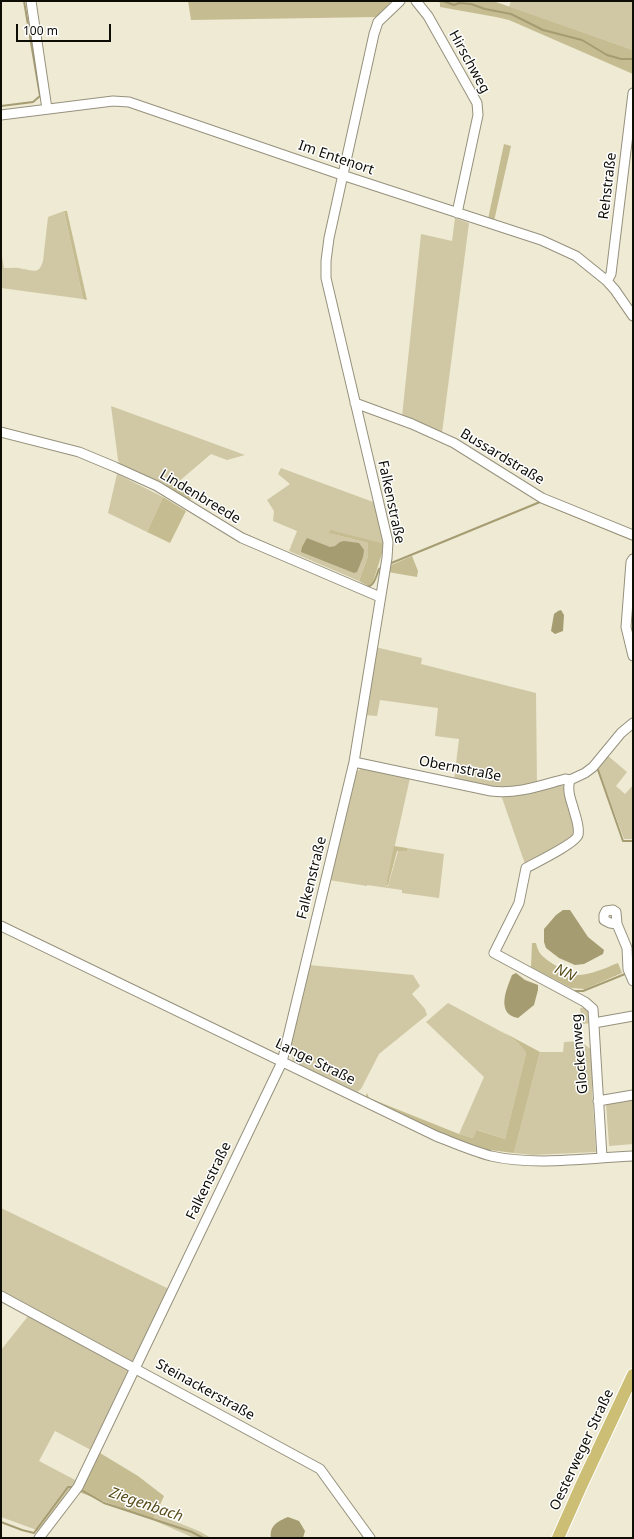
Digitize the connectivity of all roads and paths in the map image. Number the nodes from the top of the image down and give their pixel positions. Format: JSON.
{"nodes":[{"id":1,"x":31,"y":1,"type":"edge"},
{"id":2,"x":400,"y":1,"type":"edge"},
{"id":3,"x":416,"y":1,"type":"edge"},
{"id":4,"x":633,"y":93,"type":"edge"},
{"id":5,"x":47,"y":109,"type":"junction"},
{"id":6,"x":1,"y":115,"type":"edge"},
{"id":7,"x":342,"y":175,"type":"junction"},
{"id":8,"x":457,"y":213,"type":"junction"},
{"id":9,"x":607,"y":281,"type":"junction"},
{"id":10,"x":633,"y":316,"type":"edge"},
{"id":11,"x":355,"y":403,"type":"junction"},
{"id":12,"x":1,"y":432,"type":"edge"},
{"id":13,"x":633,"y":535,"type":"edge"},
{"id":14,"x":633,"y":559,"type":"edge"},
{"id":15,"x":380,"y":597,"type":"junction"},
{"id":16,"x":633,"y":656,"type":"edge"},
{"id":17,"x":633,"y":723,"type":"edge"},
{"id":18,"x":354,"y":762,"type":"junction"},
{"id":19,"x":570,"y":780,"type":"junction"},
{"id":20,"x":617,"y":924,"type":"dead end"},
{"id":21,"x":2,"y":929,"type":"edge"},
{"id":22,"x":633,"y":981,"type":"edge"},
{"id":23,"x":633,"y":1016,"type":"edge"},
{"id":24,"x":594,"y":1023,"type":"junction"},
{"id":25,"x":282,"y":1062,"type":"junction"},
{"id":26,"x":633,"y":1095,"type":"edge"},
{"id":27,"x":598,"y":1101,"type":"junction"},
{"id":28,"x":633,"y":1156,"type":"edge"},
{"id":29,"x":602,"y":1157,"type":"junction"},
{"id":30,"x":1,"y":1296,"type":"edge"},
{"id":31,"x":135,"y":1368,"type":"junction"},
{"id":32,"x":633,"y":1375,"type":"edge"},
{"id":33,"x":39,"y":1538,"type":"edge"},
{"id":34,"x":370,"y":1538,"type":"edge"},
{"id":35,"x":558,"y":1538,"type":"edge"}],
"edges":[{"from":1,"to":5,"type":"street"},
{"from":2,"to":7,"type":"street","name":"Falkenstraße"},
{"from":3,"to":8,"type":"street","name":"Hirschweg"},
{"from":4,"to":9,"type":"street","name":"Rehstraße"},
{"from":5,"to":6,"type":"street","name":"Im Entenort"},
{"from":5,"to":7,"type":"street","name":"Im Entenort"},
{"from":7,"to":8,"type":"street","name":"Im Entenort"},
{"from":7,"to":11,"type":"street","name":"Falkenstraße"},
{"from":8,"to":9,"type":"street","name":"Im Entenort"},
{"from":9,"to":10,"type":"street","name":"Im Entenort"},
{"from":11,"to":13,"type":"street","name":"Bussardstraße"},
{"from":11,"to":15,"type":"street","name":"Falkenstraße"},
{"from":12,"to":15,"type":"street","name":"Lindenbreede"},
{"from":14,"to":16,"type":"street"},
{"from":15,"to":18,"type":"street","name":"Falkenstraße"},
{"from":17,"to":19,"type":"street","name":"Obernstraße"},
{"from":18,"to":19,"type":"street","name":"Obernstraße"},
{"from":18,"to":25,"type":"street","name":"Falkenstraße"},
{"from":19,"to":24,"type":"street","name":"Glockenweg"},
{"from":20,"to":22,"type":"street"},
{"from":21,"to":25,"type":"street","name":"Lange Straße"},
{"from":23,"to":24,"type":"street"},
{"from":24,"to":27,"type":"street","name":"Glockenweg"},
{"from":25,"to":29,"type":"street","name":"Lange Straße"},
{"from":25,"to":31,"type":"street","name":"Falkenstraße"},
{"from":26,"to":27,"type":"street"},
{"from":27,"to":29,"type":"street","name":"Glockenweg"},
{"from":28,"to":29,"type":"street","name":"Lange Straße"},
{"from":30,"to":31,"type":"street","name":"Steinackerstraße"},
{"from":31,"to":33,"type":"street","name":"Falkenstraße"},
{"from":31,"to":34,"type":"street","name":"Steinackerstraße"},
{"from":32,"to":35,"type":"main road","name":"Oesterweger Straße"}]}
